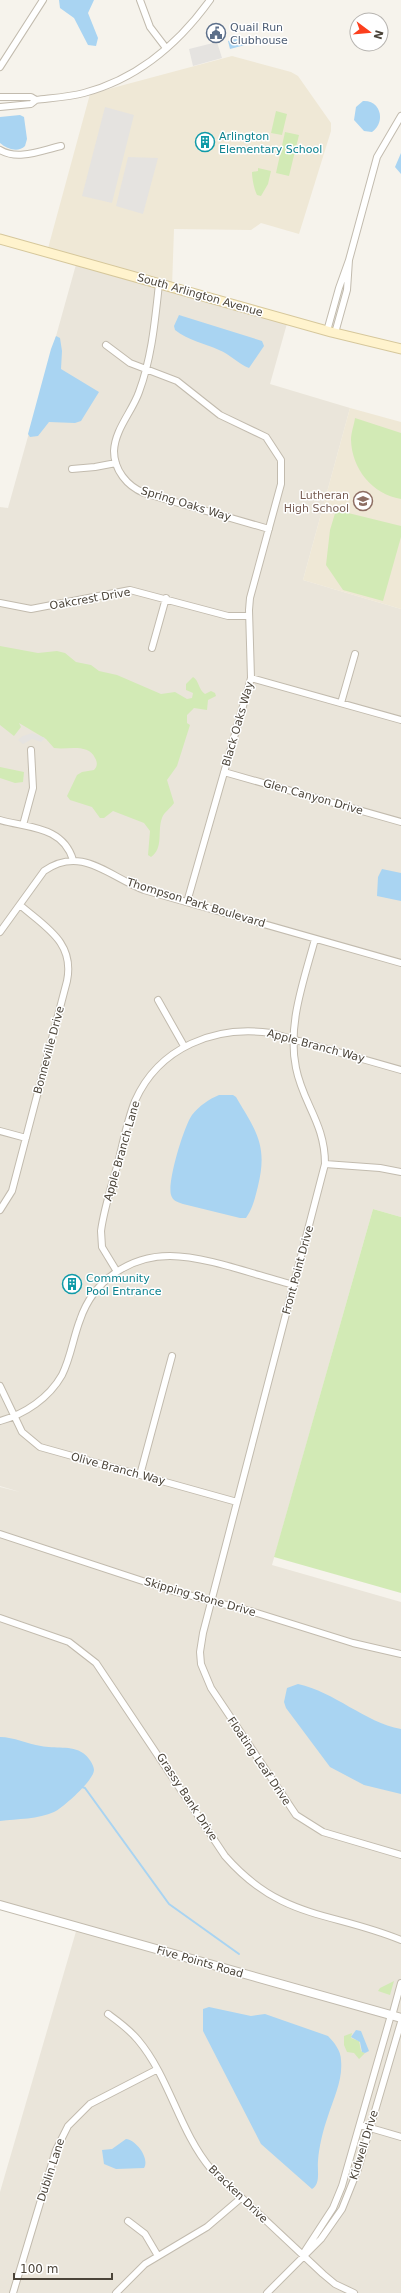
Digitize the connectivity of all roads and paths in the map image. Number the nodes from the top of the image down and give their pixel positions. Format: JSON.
{"nodes":[{"id":1,"x":43,"y":0,"type":"edge"},
{"id":2,"x":140,"y":0,"type":"edge"},
{"id":3,"x":210,"y":0,"type":"edge"},
{"id":4,"x":166,"y":48,"type":"junction"},
{"id":5,"x":0,"y":67,"type":"edge"},
{"id":6,"x":0,"y":97,"type":"edge"},
{"id":7,"x":36,"y":100,"type":"junction"},
{"id":8,"x":0,"y":107,"type":"edge"},
{"id":9,"x":401,"y":116,"type":"edge"},
{"id":10,"x":61,"y":146,"type":"dead end"},
{"id":11,"x":0,"y":150,"type":"edge"},
{"id":12,"x":0,"y":239,"type":"edge"},
{"id":13,"x":159,"y":284,"type":"junction"},
{"id":14,"x":331,"y":332,"type":"junction"},
{"id":15,"x":106,"y":345,"type":"dead end"},
{"id":16,"x":401,"y":349,"type":"edge"},
{"id":17,"x":146,"y":369,"type":"junction"},
{"id":18,"x":116,"y":463,"type":"junction"},
{"id":19,"x":72,"y":469,"type":"dead end"},
{"id":20,"x":270,"y":529,"type":"junction"},
{"id":21,"x":166,"y":598,"type":"junction"},
{"id":22,"x":0,"y":603,"type":"edge"},
{"id":23,"x":249,"y":616,"type":"junction"},
{"id":24,"x":152,"y":648,"type":"dead end"},
{"id":25,"x":355,"y":654,"type":"dead end"},
{"id":26,"x":251,"y":678,"type":"junction"},
{"id":27,"x":341,"y":703,"type":"junction"},
{"id":28,"x":401,"y":720,"type":"edge"},
{"id":29,"x":31,"y":750,"type":"dead end"},
{"id":30,"x":224,"y":772,"type":"junction"},
{"id":31,"x":0,"y":820,"type":"edge"},
{"id":32,"x":401,"y":822,"type":"edge"},
{"id":33,"x":23,"y":824,"type":"junction"},
{"id":34,"x":73,"y":860,"type":"junction"},
{"id":35,"x":187,"y":902,"type":"junction"},
{"id":36,"x":20,"y":905,"type":"junction"},
{"id":37,"x":0,"y":932,"type":"edge"},
{"id":38,"x":315,"y":938,"type":"junction"},
{"id":39,"x":401,"y":963,"type":"edge"},
{"id":40,"x":158,"y":1000,"type":"dead end"},
{"id":41,"x":294,"y":1040,"type":"junction"},
{"id":42,"x":184,"y":1046,"type":"junction"},
{"id":43,"x":401,"y":1070,"type":"edge"},
{"id":44,"x":0,"y":1131,"type":"edge"},
{"id":45,"x":26,"y":1138,"type":"junction"},
{"id":46,"x":325,"y":1164,"type":"junction"},
{"id":47,"x":401,"y":1172,"type":"edge"},
{"id":48,"x":0,"y":1210,"type":"edge"},
{"id":49,"x":116,"y":1270,"type":"junction"},
{"id":50,"x":294,"y":1285,"type":"junction"},
{"id":51,"x":172,"y":1356,"type":"dead end"},
{"id":52,"x":0,"y":1386,"type":"edge"},
{"id":53,"x":13,"y":1416,"type":"junction"},
{"id":54,"x":0,"y":1421,"type":"edge"},
{"id":55,"x":140,"y":1475,"type":"junction"},
{"id":56,"x":237,"y":1502,"type":"junction"},
{"id":57,"x":0,"y":1534,"type":"edge"},
{"id":58,"x":211,"y":1601,"type":"junction"},
{"id":59,"x":0,"y":1618,"type":"edge"},
{"id":60,"x":401,"y":1654,"type":"edge"},
{"id":61,"x":401,"y":1855,"type":"edge"},
{"id":62,"x":0,"y":1905,"type":"edge"},
{"id":63,"x":401,"y":1940,"type":"edge"},
{"id":64,"x":401,"y":1983,"type":"edge"},
{"id":65,"x":108,"y":2014,"type":"dead end"},
{"id":66,"x":392,"y":2016,"type":"junction"},
{"id":67,"x":401,"y":2018,"type":"edge"},
{"id":68,"x":401,"y":2022,"type":"edge"},
{"id":69,"x":156,"y":2070,"type":"junction"},
{"id":70,"x":360,"y":2125,"type":"junction"},
{"id":71,"x":370,"y":2128,"type":"junction"},
{"id":72,"x":401,"y":2137,"type":"edge"},
{"id":73,"x":241,"y":2198,"type":"junction"},
{"id":74,"x":128,"y":2221,"type":"dead end"},
{"id":75,"x":302,"y":2255,"type":"junction"},
{"id":76,"x":158,"y":2256,"type":"junction"},
{"id":77,"x":13,"y":2293,"type":"edge"},
{"id":78,"x":116,"y":2293,"type":"edge"},
{"id":79,"x":267,"y":2293,"type":"edge"},
{"id":80,"x":354,"y":2293,"type":"edge"}],
"edges":[{"from":1,"to":5,"type":"street"},
{"from":2,"to":4,"type":"street"},
{"from":3,"to":4,"type":"street"},
{"from":4,"to":7,"type":"street"},
{"from":6,"to":7,"type":"street"},
{"from":7,"to":8,"type":"street"},
{"from":9,"to":14,"type":"street"},
{"from":10,"to":11,"type":"street"},
{"from":12,"to":13,"type":"main road","name":"South Arlington Avenue"},
{"from":13,"to":14,"type":"main road","name":"South Arlington Avenue"},
{"from":13,"to":17,"type":"street"},
{"from":14,"to":16,"type":"main road","name":"South Arlington Avenue"},
{"from":15,"to":17,"type":"street"},
{"from":17,"to":18,"type":"street"},
{"from":17,"to":20,"type":"street","name":"Black Oaks Way"},
{"from":18,"to":19,"type":"street"},
{"from":18,"to":20,"type":"street","name":"Spring Oaks Way"},
{"from":20,"to":23,"type":"street","name":"Black Oaks Way"},
{"from":21,"to":22,"type":"street","name":"Oakcrest Drive"},
{"from":21,"to":23,"type":"street","name":"Oakcrest Drive"},
{"from":21,"to":24,"type":"street"},
{"from":23,"to":26,"type":"street","name":"Black Oaks Way"},
{"from":25,"to":27,"type":"street"},
{"from":26,"to":27,"type":"street"},
{"from":26,"to":30,"type":"street","name":"Black Oaks Way"},
{"from":27,"to":28,"type":"street"},
{"from":29,"to":33,"type":"street"},
{"from":30,"to":32,"type":"street","name":"Glen Canyon Drive"},
{"from":30,"to":35,"type":"street","name":"Black Oaks Way"},
{"from":31,"to":33,"type":"street"},
{"from":33,"to":34,"type":"street"},
{"from":34,"to":35,"type":"street","name":"Thompson Park Boulevard"},
{"from":34,"to":36,"type":"street","name":"Thompson Park Boulevard"},
{"from":35,"to":38,"type":"street","name":"Thompson Park Boulevard"},
{"from":36,"to":37,"type":"street","name":"Thompson Park Boulevard"},
{"from":36,"to":45,"type":"street","name":"Bonneville Drive"},
{"from":38,"to":39,"type":"street","name":"Thompson Park Boulevard"},
{"from":38,"to":41,"type":"street","name":"Front Point Drive"},
{"from":40,"to":42,"type":"street"},
{"from":41,"to":42,"type":"street","name":"Apple Branch Way"},
{"from":41,"to":43,"type":"street","name":"Apple Branch Way"},
{"from":41,"to":46,"type":"street","name":"Front Point Drive"},
{"from":42,"to":49,"type":"street","name":"Apple Branch Lane"},
{"from":44,"to":45,"type":"street"},
{"from":45,"to":48,"type":"street","name":"Bonneville Drive"},
{"from":46,"to":47,"type":"street"},
{"from":46,"to":50,"type":"street","name":"Front Point Drive"},
{"from":49,"to":50,"type":"street"},
{"from":49,"to":53,"type":"street"},
{"from":50,"to":56,"type":"street","name":"Front Point Drive"},
{"from":51,"to":55,"type":"street"},
{"from":52,"to":53,"type":"street","name":"Olive Branch Way"},
{"from":53,"to":54,"type":"street"},
{"from":53,"to":55,"type":"street","name":"Olive Branch Way"},
{"from":55,"to":56,"type":"street","name":"Olive Branch Way"},
{"from":56,"to":58,"type":"street","name":"Front Point Drive"},
{"from":57,"to":58,"type":"street","name":"Skipping Stone Drive"},
{"from":58,"to":60,"type":"street","name":"Skipping Stone Drive"},
{"from":58,"to":61,"type":"street","name":"Floating Leaf Drive"},
{"from":59,"to":63,"type":"street","name":"Grassy Bank Drive"},
{"from":62,"to":66,"type":"street","name":"Five Points Road"},
{"from":64,"to":66,"type":"street","name":"Kidwell Drive"},
{"from":65,"to":69,"type":"street","name":"Bracken Drive"},
{"from":66,"to":67,"type":"street","name":"Five Points Road"},
{"from":66,"to":70,"type":"street","name":"Kidwell Drive"},
{"from":68,"to":71,"type":"street","name":"Kidwell Drive"},
{"from":69,"to":73,"type":"street","name":"Bracken Drive"},
{"from":69,"to":77,"type":"street","name":"Dublin Lane"},
{"from":70,"to":71,"type":"street"},
{"from":70,"to":75,"type":"street","name":"Kidwell Drive"},
{"from":71,"to":72,"type":"street"},
{"from":71,"to":75,"type":"street","name":"Kidwell Drive"},
{"from":73,"to":75,"type":"street","name":"Bracken Drive"},
{"from":73,"to":76,"type":"street"},
{"from":74,"to":76,"type":"street"},
{"from":75,"to":79,"type":"street","name":"Kidwell Drive"},
{"from":75,"to":80,"type":"street","name":"Bracken Drive"},
{"from":76,"to":78,"type":"street"}]}
